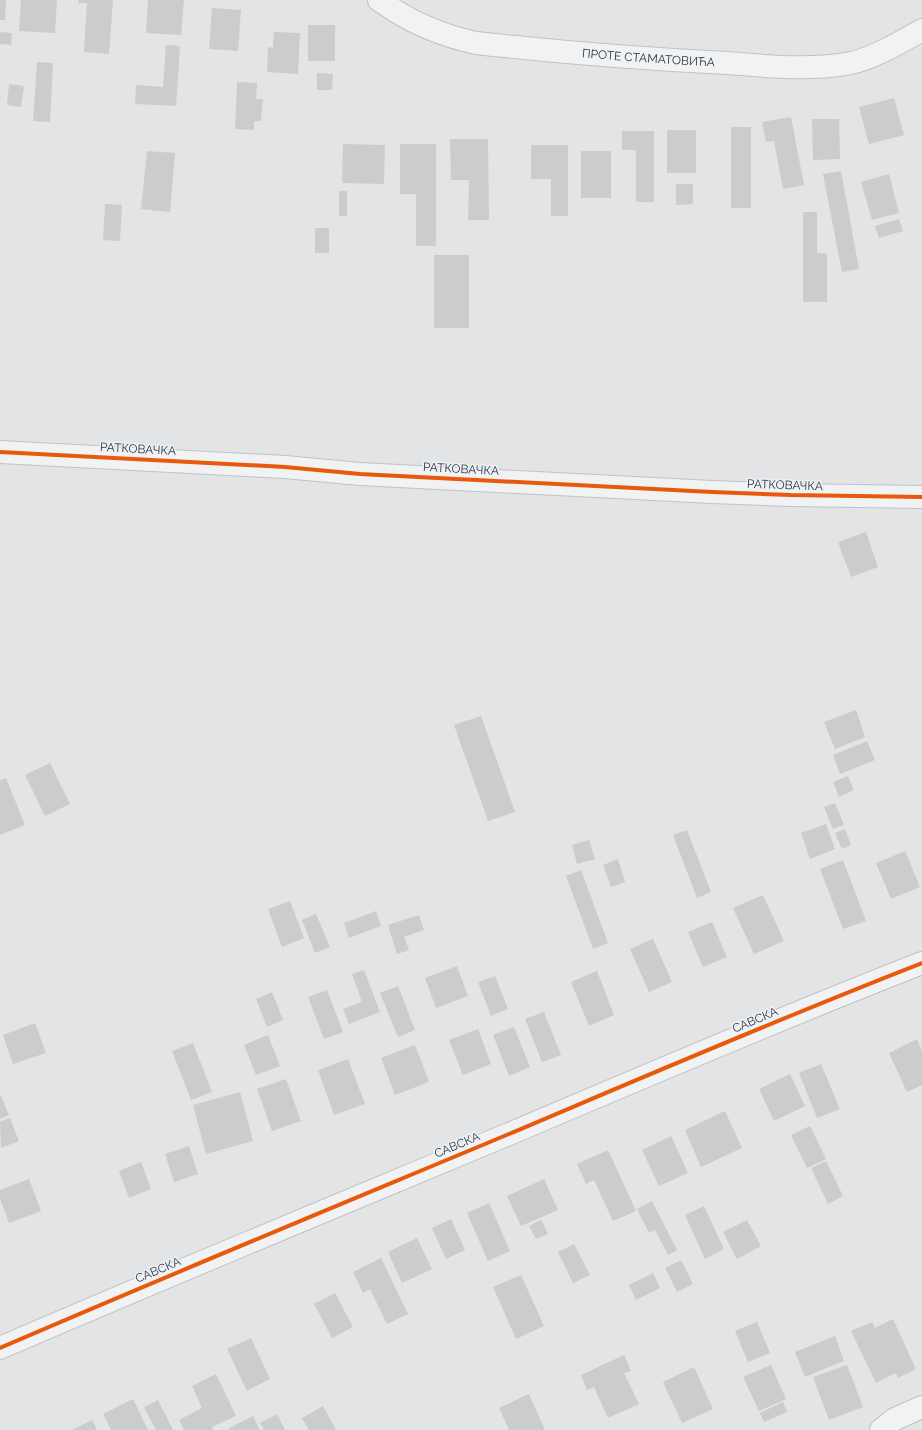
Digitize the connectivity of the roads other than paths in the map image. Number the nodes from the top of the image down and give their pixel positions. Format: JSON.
{"nodes":[{"id":1,"x":378,"y":0,"type":"edge"},
{"id":2,"x":922,"y":30,"type":"edge"},
{"id":3,"x":0,"y":452,"type":"edge"},
{"id":4,"x":922,"y":497,"type":"edge"},
{"id":5,"x":922,"y":963,"type":"edge"},
{"id":6,"x":0,"y":1348,"type":"edge"},
{"id":7,"x":922,"y":1408,"type":"edge"},
{"id":8,"x":881,"y":1430,"type":"edge"}],
"edges":[{"from":1,"to":2,"type":"street","name":"ПРОТЕ СТАМАТОВИЋА"},
{"from":3,"to":4,"type":"street","name":"РАТКОВАЧКА"},
{"from":5,"to":6,"type":"street","name":"САВСКА"},
{"from":7,"to":8,"type":"street"}]}
